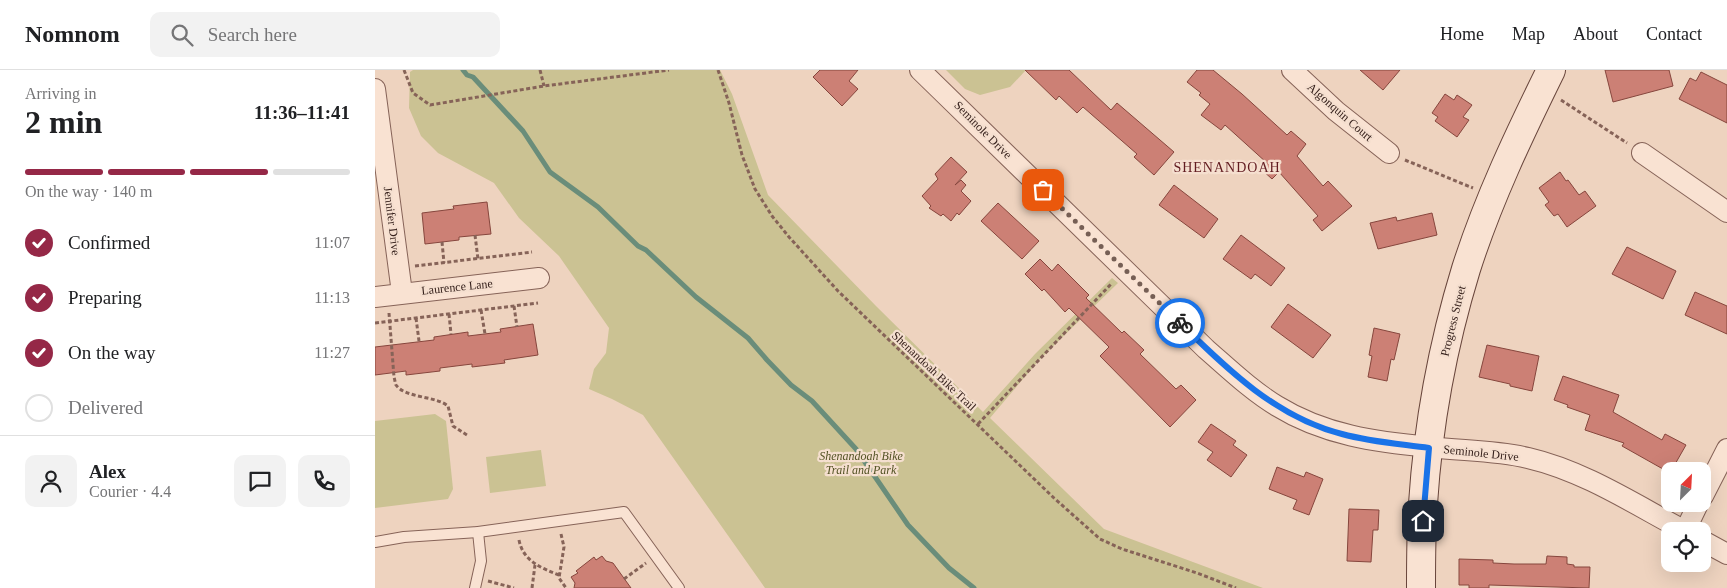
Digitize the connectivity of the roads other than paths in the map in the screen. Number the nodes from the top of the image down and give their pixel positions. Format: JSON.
{"nodes":[{"id":1,"x":920,"y":70,"type":"edge"},
{"id":2,"x":1292,"y":70,"type":"edge"},
{"id":3,"x":1551,"y":70,"type":"edge"},
{"id":4,"x":375,"y":89,"type":"edge"},
{"id":5,"x":1642,"y":152,"type":"road end"},
{"id":6,"x":1389,"y":153,"type":"road end"},
{"id":7,"x":1727,"y":212,"type":"edge"},
{"id":8,"x":539,"y":278,"type":"dead end"},
{"id":9,"x":402,"y":293,"type":"junction"},
{"id":10,"x":375,"y":296,"type":"edge"},
{"id":11,"x":1429,"y":448,"type":"junction"},
{"id":12,"x":1727,"y":449,"type":"edge"},
{"id":13,"x":1711,"y":480,"type":"edge"},
{"id":14,"x":1668,"y":522,"type":"edge"},
{"id":15,"x":478,"y":532,"type":"junction"},
{"id":16,"x":375,"y":542,"type":"edge"},
{"id":17,"x":1711,"y":545,"type":"edge"},
{"id":18,"x":1727,"y":554,"type":"edge"},
{"id":19,"x":475,"y":588,"type":"edge"},
{"id":20,"x":679,"y":588,"type":"edge"},
{"id":21,"x":1421,"y":588,"type":"edge"}],
"edges":[{"from":1,"to":11,"type":"street","name":"Seminole Drive"},
{"from":2,"to":6,"type":"street","name":"Algonquin Court"},
{"from":3,"to":11,"type":"street","name":"Progress Street"},
{"from":4,"to":9,"type":"street","name":"Jennifer Drive"},
{"from":5,"to":7,"type":"street"},
{"from":8,"to":9,"type":"street","name":"Laurence Lane"},
{"from":9,"to":10,"type":"street","name":"Laurence Lane"},
{"from":11,"to":14,"type":"street","name":"Seminole Drive"},
{"from":11,"to":21,"type":"street","name":"Progress Street"},
{"from":12,"to":13,"type":"street"},
{"from":15,"to":16,"type":"lane"},
{"from":15,"to":19,"type":"lane"},
{"from":15,"to":20,"type":"lane"},
{"from":17,"to":18,"type":"street"}]}
